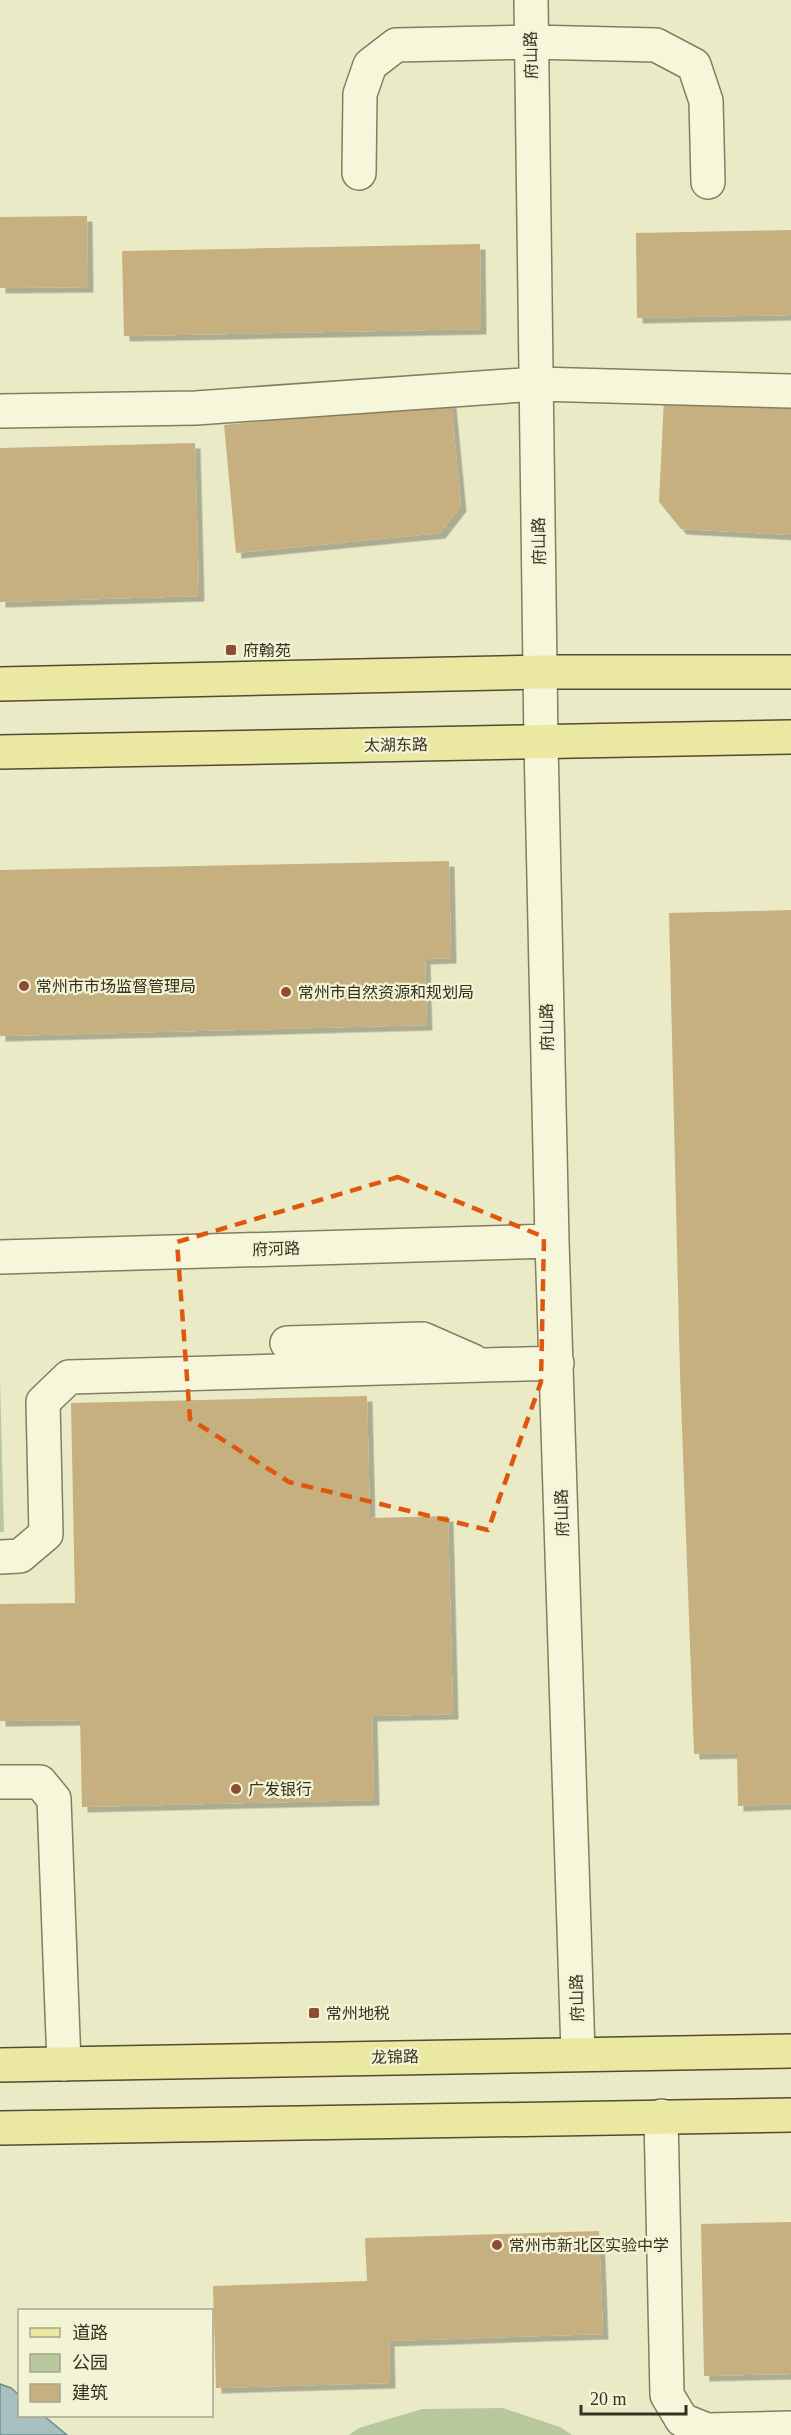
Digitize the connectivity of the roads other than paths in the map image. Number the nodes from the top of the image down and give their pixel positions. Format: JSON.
{"nodes":[{"id":1,"x":531,"y":0,"type":"edge"},
{"id":2,"x":531,"y":42,"type":"junction"},
{"id":3,"x":359,"y":172,"type":"dead end"},
{"id":4,"x":708,"y":182,"type":"dead end"},
{"id":5,"x":537,"y":384,"type":"junction"},
{"id":6,"x":791,"y":391,"type":"edge"},
{"id":7,"x":0,"y":411,"type":"edge"},
{"id":8,"x":541,"y":672,"type":"junction"},
{"id":9,"x":791,"y":672,"type":"edge"},
{"id":10,"x":0,"y":684,"type":"edge"},
{"id":11,"x":791,"y":737,"type":"edge"},
{"id":12,"x":541,"y":743,"type":"junction"},
{"id":13,"x":0,"y":752,"type":"edge"},
{"id":14,"x":552,"y":1241,"type":"junction"},
{"id":15,"x":0,"y":1257,"type":"edge"},
{"id":16,"x":288,"y":1342,"type":"dead end"},
{"id":17,"x":557,"y":1363,"type":"junction"},
{"id":18,"x":483,"y":1366,"type":"junction"},
{"id":19,"x":0,"y":1557,"type":"edge"},
{"id":20,"x":0,"y":1782,"type":"edge"},
{"id":21,"x":791,"y":2051,"type":"edge"},
{"id":22,"x":578,"y":2053,"type":"junction"},
{"id":23,"x":64,"y":2064,"type":"junction"},
{"id":24,"x":0,"y":2065,"type":"edge"},
{"id":25,"x":791,"y":2115,"type":"edge"},
{"id":26,"x":661,"y":2116,"type":"junction"},
{"id":27,"x":0,"y":2128,"type":"edge"},
{"id":28,"x":791,"y":2428,"type":"edge"}],
"edges":[{"from":1,"to":2,"type":"street","name":"府山路"},
{"from":2,"to":3,"type":"street"},
{"from":2,"to":4,"type":"street"},
{"from":2,"to":5,"type":"street","name":"府山路"},
{"from":5,"to":6,"type":"street"},
{"from":5,"to":7,"type":"street"},
{"from":5,"to":8,"type":"street","name":"府山路"},
{"from":8,"to":9,"type":"main road"},
{"from":8,"to":10,"type":"main road"},
{"from":8,"to":12,"type":"street","name":"府山路"},
{"from":11,"to":12,"type":"main road","name":"太湖东路"},
{"from":12,"to":13,"type":"main road","name":"太湖东路"},
{"from":12,"to":14,"type":"street","name":"府山路"},
{"from":14,"to":15,"type":"street","name":"府河路"},
{"from":14,"to":17,"type":"street","name":"府山路"},
{"from":16,"to":18,"type":"street"},
{"from":17,"to":18,"type":"street"},
{"from":17,"to":22,"type":"street","name":"府山路"},
{"from":18,"to":19,"type":"street"},
{"from":20,"to":23,"type":"street"},
{"from":21,"to":22,"type":"main road","name":"龙锦路"},
{"from":22,"to":23,"type":"main road","name":"龙锦路"},
{"from":23,"to":24,"type":"main road","name":"龙锦路"},
{"from":25,"to":26,"type":"main road"},
{"from":26,"to":27,"type":"main road"},
{"from":26,"to":28,"type":"street"}]}
